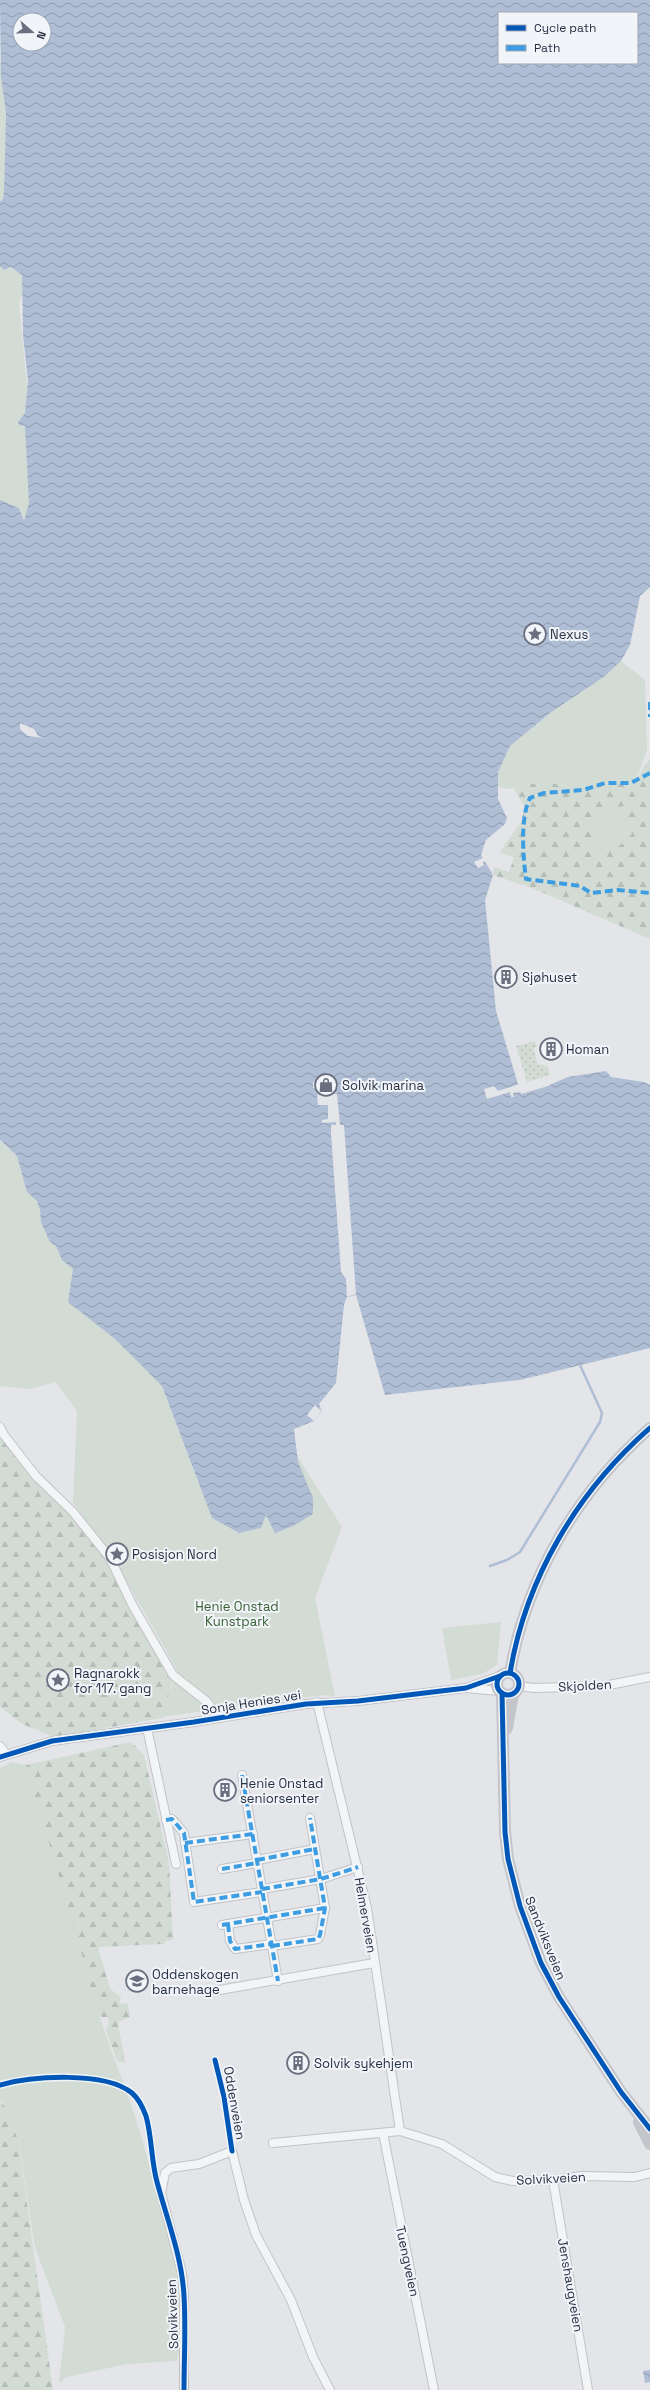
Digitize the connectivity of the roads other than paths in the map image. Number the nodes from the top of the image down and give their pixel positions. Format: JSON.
{"nodes":[{"id":1,"x":0,"y":1427,"type":"edge"},
{"id":2,"x":650,"y":1428,"type":"edge"},
{"id":3,"x":505,"y":1675,"type":"junction"},
{"id":4,"x":650,"y":1677,"type":"edge"},
{"id":5,"x":466,"y":1688,"type":"junction"},
{"id":6,"x":508,"y":1691,"type":"junction"},
{"id":7,"x":317,"y":1702,"type":"junction"},
{"id":8,"x":220,"y":1717,"type":"junction"},
{"id":9,"x":147,"y":1728,"type":"junction"},
{"id":10,"x":0,"y":1746,"type":"edge"},
{"id":11,"x":3,"y":1755,"type":"edge"},
{"id":12,"x":242,"y":1775,"type":"dead end"},
{"id":13,"x":310,"y":1818,"type":"dead end"},
{"id":14,"x":166,"y":1820,"type":"junction"},
{"id":15,"x":253,"y":1834,"type":"junction"},
{"id":16,"x":185,"y":1843,"type":"junction"},
{"id":17,"x":315,"y":1849,"type":"junction"},
{"id":18,"x":257,"y":1862,"type":"junction"},
{"id":19,"x":176,"y":1864,"type":"dead end"},
{"id":20,"x":358,"y":1867,"type":"junction"},
{"id":21,"x":222,"y":1869,"type":"dead end"},
{"id":22,"x":321,"y":1879,"type":"junction"},
{"id":23,"x":262,"y":1890,"type":"junction"},
{"id":24,"x":325,"y":1908,"type":"junction"},
{"id":25,"x":267,"y":1917,"type":"junction"},
{"id":26,"x":272,"y":1945,"type":"junction"},
{"id":27,"x":374,"y":1963,"type":"junction"},
{"id":28,"x":278,"y":1981,"type":"junction"},
{"id":29,"x":214,"y":1991,"type":"dead end"},
{"id":30,"x":635,"y":2111,"type":"junction"},
{"id":31,"x":650,"y":2129,"type":"edge"},
{"id":32,"x":400,"y":2131,"type":"junction"},
{"id":33,"x":383,"y":2133,"type":"junction"},
{"id":34,"x":273,"y":2143,"type":"dead end"},
{"id":35,"x":650,"y":2144,"type":"edge"},
{"id":36,"x":232,"y":2151,"type":"joint"},
{"id":37,"x":650,"y":2172,"type":"edge"},
{"id":38,"x":553,"y":2180,"type":"junction"},
{"id":39,"x":184,"y":2390,"type":"edge"},
{"id":40,"x":330,"y":2390,"type":"edge"},
{"id":41,"x":434,"y":2390,"type":"edge"},
{"id":42,"x":588,"y":2390,"type":"edge"}],
"edges":[{"from":1,"to":8,"type":"street","name":"Sonja Henies vei"},
{"from":2,"to":3,"type":"main road","name":"Sandviksveien"},
{"from":3,"to":5,"type":"street","name":"Sonja Henies vei"},
{"from":3,"to":6,"type":"main road","name":"Sandviksveien"},
{"from":3,"to":6,"type":"main road"},
{"from":4,"to":6,"type":"street","name":"Skjolden"},
{"from":5,"to":6,"type":"street","name":"Sonja Henies vei"},
{"from":5,"to":7,"type":"street","name":"Sonja Henies vei"},
{"from":6,"to":30,"type":"main road","name":"Sandviksveien"},
{"from":7,"to":8,"type":"street","name":"Sonja Henies vei"},
{"from":7,"to":20,"type":"street","name":"Helmerveien"},
{"from":8,"to":9,"type":"street","name":"Sonja Henies vei"},
{"from":9,"to":11,"type":"street","name":"Sonja Henies vei"},
{"from":9,"to":14,"type":"street"},
{"from":10,"to":11,"type":"street","name":"Sonja Henies vei"},
{"from":12,"to":15,"type":"street"},
{"from":13,"to":17,"type":"street"},
{"from":14,"to":16,"type":"street"},
{"from":14,"to":19,"type":"street"},
{"from":15,"to":16,"type":"street"},
{"from":15,"to":18,"type":"street"},
{"from":16,"to":23,"type":"street"},
{"from":17,"to":18,"type":"street"},
{"from":17,"to":22,"type":"street"},
{"from":18,"to":21,"type":"street"},
{"from":18,"to":23,"type":"street"},
{"from":20,"to":22,"type":"street"},
{"from":20,"to":27,"type":"street","name":"Helmerveien"},
{"from":22,"to":23,"type":"street"},
{"from":22,"to":24,"type":"street"},
{"from":23,"to":25,"type":"street"},
{"from":24,"to":25,"type":"street"},
{"from":24,"to":26,"type":"street"},
{"from":25,"to":26,"type":"street"},
{"from":25,"to":26,"type":"street"},
{"from":26,"to":28,"type":"street"},
{"from":27,"to":28,"type":"street"},
{"from":27,"to":32,"type":"street","name":"Helmerveien"},
{"from":28,"to":29,"type":"street"},
{"from":30,"to":31,"type":"main road","name":"Sandviksveien"},
{"from":30,"to":35,"type":"main road","name":"Sandviksveien"},
{"from":32,"to":33,"type":"street","name":"Solvikveien"},
{"from":32,"to":38,"type":"street","name":"Solvikveien"},
{"from":33,"to":34,"type":"street","name":"Solvikveien"},
{"from":33,"to":41,"type":"street","name":"Tuengveien"},
{"from":36,"to":39,"type":"street","name":"Solvikveien"},
{"from":36,"to":40,"type":"street","name":"Oddenveien"},
{"from":37,"to":38,"type":"street","name":"Solvikveien"},
{"from":38,"to":42,"type":"street","name":"Jenshaugveien"}]}
